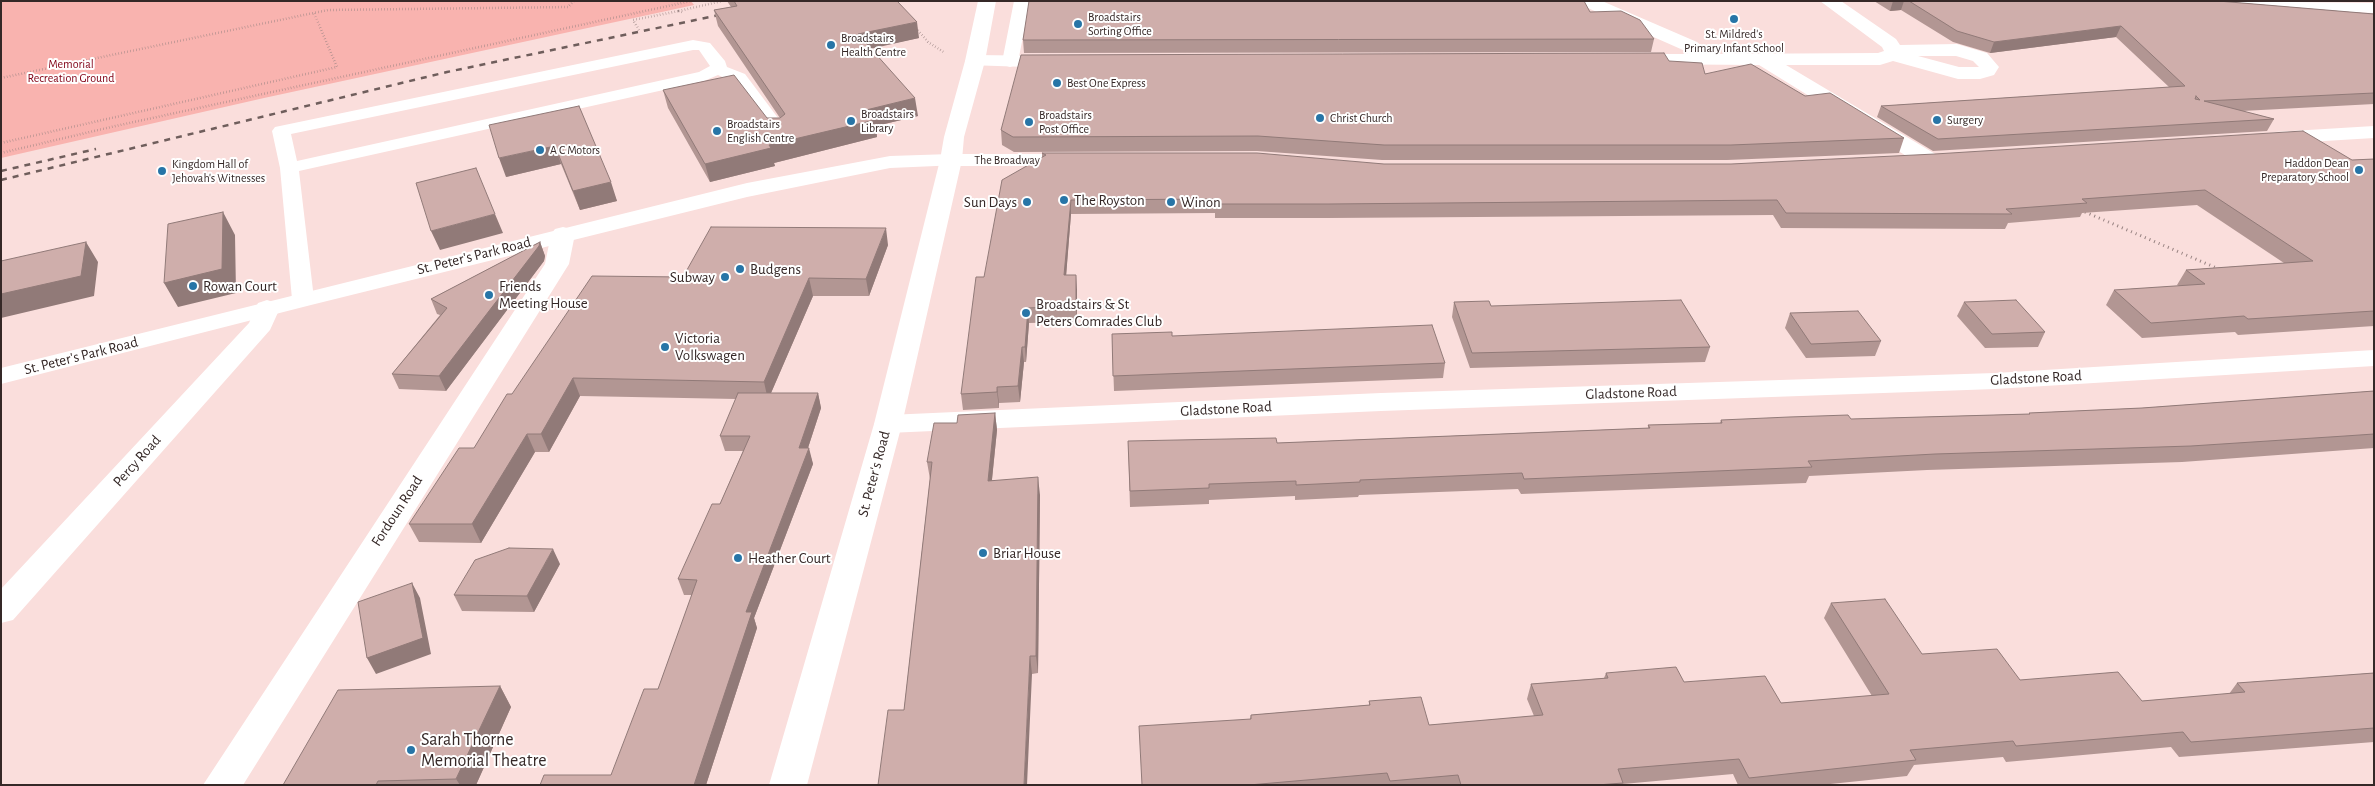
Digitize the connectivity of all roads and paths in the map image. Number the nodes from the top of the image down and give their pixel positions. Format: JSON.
{"nodes":[{"id":1,"x":574,"y":1,"type":"edge"},
{"id":2,"x":691,"y":1,"type":"edge"},
{"id":3,"x":722,"y":1,"type":"edge"},
{"id":4,"x":987,"y":1,"type":"edge"},
{"id":5,"x":1022,"y":1,"type":"edge"},
{"id":6,"x":1587,"y":1,"type":"edge"},
{"id":7,"x":1829,"y":1,"type":"edge"},
{"id":8,"x":2214,"y":1,"type":"edge"},
{"id":9,"x":2250,"y":2,"type":"edge"},
{"id":10,"x":2374,"y":8,"type":"edge"},
{"id":11,"x":314,"y":13,"type":"junction"},
{"id":12,"x":633,"y":20,"type":"dead end"},
{"id":13,"x":911,"y":22,"type":"edge"},
{"id":14,"x":928,"y":42,"type":"dead end"},
{"id":15,"x":1615,"y":60,"type":"edge"},
{"id":16,"x":1708,"y":60,"type":"junction"},
{"id":17,"x":1764,"y":60,"type":"junction"},
{"id":18,"x":975,"y":62,"type":"junction"},
{"id":19,"x":1010,"y":62,"type":"junction"},
{"id":20,"x":1079,"y":62,"type":"edge"},
{"id":21,"x":718,"y":69,"type":"junction"},
{"id":22,"x":1,"y":78,"type":"edge"},
{"id":23,"x":778,"y":130,"type":"edge"},
{"id":24,"x":2374,"y":132,"type":"edge"},
{"id":25,"x":2254,"y":140,"type":"edge"},
{"id":26,"x":1,"y":143,"type":"edge"},
{"id":27,"x":1,"y":153,"type":"edge"},
{"id":28,"x":1952,"y":159,"type":"edge"},
{"id":29,"x":951,"y":160,"type":"junction"},
{"id":30,"x":1093,"y":160,"type":"edge"},
{"id":31,"x":1929,"y":160,"type":"junction"},
{"id":32,"x":1890,"y":162,"type":"edge"},
{"id":33,"x":290,"y":168,"type":"junction"},
{"id":34,"x":2083,"y":211,"type":"edge"},
{"id":35,"x":563,"y":234,"type":"junction"},
{"id":36,"x":2220,"y":269,"type":"edge"},
{"id":37,"x":303,"y":299,"type":"junction"},
{"id":38,"x":267,"y":308,"type":"junction"},
{"id":39,"x":2374,"y":358,"type":"edge"},
{"id":40,"x":1,"y":376,"type":"edge"},
{"id":41,"x":888,"y":424,"type":"junction"},
{"id":42,"x":1,"y":611,"type":"edge"},
{"id":43,"x":222,"y":785,"type":"edge"},
{"id":44,"x":788,"y":785,"type":"edge"}],
"edges":[{"from":1,"to":11,"type":"path"},
{"from":2,"to":27,"type":"path"},
{"from":3,"to":12,"type":"path"},
{"from":4,"to":18,"type":"street","name":"The Broadway"},
{"from":5,"to":19,"type":"lane"},
{"from":6,"to":16,"type":"street"},
{"from":7,"to":17,"type":"street"},
{"from":8,"to":9,"type":"street"},
{"from":9,"to":10,"type":"street"},
{"from":11,"to":22,"type":"path"},
{"from":11,"to":26,"type":"path"},
{"from":13,"to":14,"type":"path"},
{"from":15,"to":16,"type":"street"},
{"from":16,"to":17,"type":"street"},
{"from":17,"to":31,"type":"street"},
{"from":18,"to":19,"type":"street"},
{"from":18,"to":29,"type":"street","name":"The Broadway"},
{"from":19,"to":20,"type":"street"},
{"from":21,"to":23,"type":"lane"},
{"from":21,"to":33,"type":"lane"},
{"from":21,"to":33,"type":"lane"},
{"from":24,"to":25,"type":"street"},
{"from":28,"to":31,"type":"street"},
{"from":29,"to":30,"type":"street","name":"The Broadway"},
{"from":29,"to":35,"type":"street","name":"St. Peter's Park Road"},
{"from":29,"to":41,"type":"street","name":"St. Peter's Road"},
{"from":31,"to":32,"type":"street"},
{"from":33,"to":37,"type":"lane"},
{"from":34,"to":36,"type":"path"},
{"from":35,"to":37,"type":"street","name":"St. Peter's Park Road"},
{"from":35,"to":43,"type":"street","name":"Fordoun Road"},
{"from":37,"to":38,"type":"street","name":"St. Peter's Park Road"},
{"from":38,"to":40,"type":"street","name":"St. Peter's Park Road"},
{"from":38,"to":42,"type":"street","name":"Percy Road"},
{"from":39,"to":41,"type":"street","name":"Gladstone Road"},
{"from":41,"to":44,"type":"street","name":"St. Peter's Road"}]}
